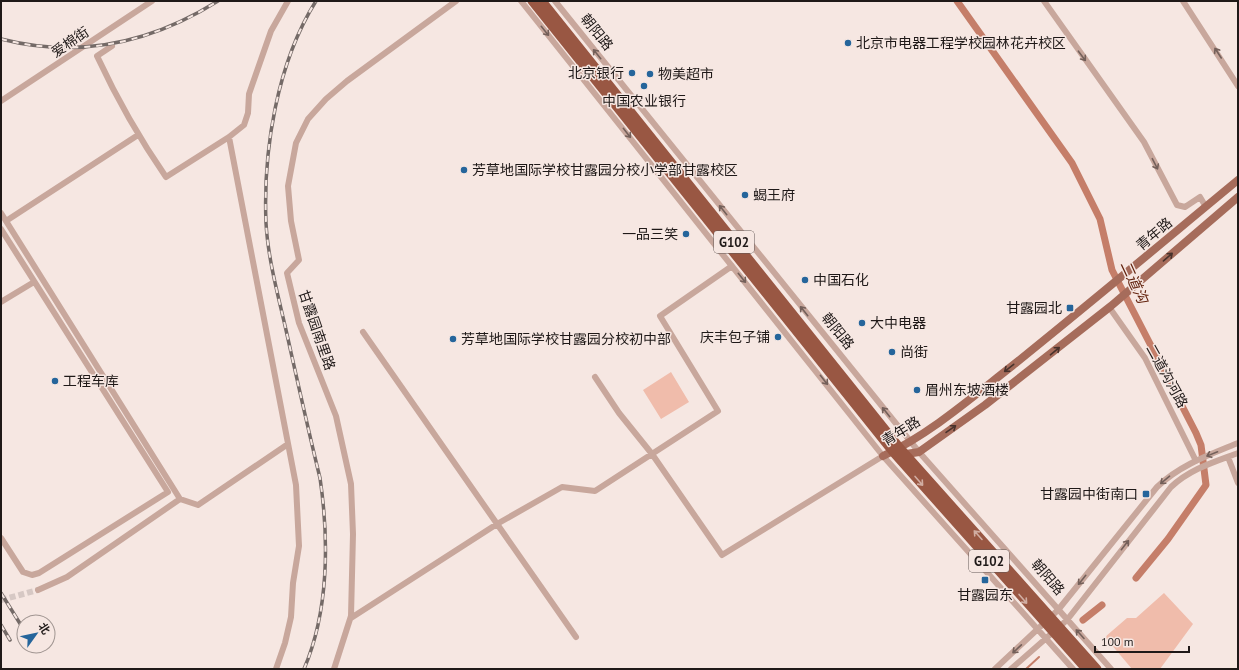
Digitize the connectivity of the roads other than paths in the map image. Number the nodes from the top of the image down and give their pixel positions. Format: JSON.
{"nodes":[{"id":1,"x":152,"y":1,"type":"edge"},
{"id":2,"x":288,"y":1,"type":"edge"},
{"id":3,"x":456,"y":1,"type":"edge"},
{"id":4,"x":521,"y":1,"type":"edge"},
{"id":5,"x":532,"y":1,"type":"edge"},
{"id":6,"x":542,"y":1,"type":"edge"},
{"id":7,"x":555,"y":1,"type":"edge"},
{"id":8,"x":1044,"y":1,"type":"edge"},
{"id":9,"x":1183,"y":1,"type":"edge"},
{"id":10,"x":578,"y":30,"type":"junction"},
{"id":11,"x":563,"y":41,"type":"junction"},
{"id":12,"x":112,"y":46,"type":"dead end"},
{"id":13,"x":1238,"y":71,"type":"edge"},
{"id":14,"x":1232,"y":75,"type":"junction"},
{"id":15,"x":1238,"y":86,"type":"edge"},
{"id":16,"x":1,"y":101,"type":"edge"},
{"id":17,"x":138,"y":135,"type":"junction"},
{"id":18,"x":229,"y":137,"type":"junction"},
{"id":19,"x":1238,"y":180,"type":"edge"},
{"id":20,"x":1230,"y":187,"type":"junction"},
{"id":21,"x":1238,"y":199,"type":"edge"},
{"id":22,"x":1206,"y":207,"type":"junction"},
{"id":23,"x":1,"y":213,"type":"edge"},
{"id":24,"x":6,"y":221,"type":"junction"},
{"id":25,"x":1,"y":229,"type":"edge"},
{"id":26,"x":732,"y":266,"type":"junction"},
{"id":27,"x":34,"y":282,"type":"junction"},
{"id":28,"x":1,"y":302,"type":"edge"},
{"id":29,"x":1110,"y":306,"type":"junction"},
{"id":30,"x":363,"y":332,"type":"dead end"},
{"id":31,"x":595,"y":378,"type":"dead end"},
{"id":32,"x":911,"y":442,"type":"junction"},
{"id":33,"x":1238,"y":443,"type":"edge"},
{"id":34,"x":288,"y":444,"type":"junction"},
{"id":35,"x":899,"y":452,"type":"junction"},
{"id":36,"x":919,"y":452,"type":"junction"},
{"id":37,"x":1238,"y":453,"type":"edge"},
{"id":38,"x":652,"y":454,"type":"junction"},
{"id":39,"x":884,"y":456,"type":"junction"},
{"id":40,"x":1228,"y":457,"type":"junction"},
{"id":41,"x":1197,"y":460,"type":"junction"},
{"id":42,"x":1238,"y":483,"type":"edge"},
{"id":43,"x":180,"y":499,"type":"junction"},
{"id":44,"x":497,"y":524,"type":"junction"},
{"id":45,"x":1,"y":538,"type":"edge"},
{"id":46,"x":38,"y":590,"type":"tunnel mouth"},
{"id":47,"x":1058,"y":610,"type":"junction"},
{"id":48,"x":351,"y":618,"type":"junction"},
{"id":49,"x":1067,"y":620,"type":"junction"},
{"id":50,"x":1044,"y":623,"type":"junction"},
{"id":51,"x":1056,"y":630,"type":"junction"},
{"id":52,"x":576,"y":637,"type":"dead end"},
{"id":53,"x":1046,"y":640,"type":"junction"},
{"id":54,"x":276,"y":669,"type":"edge"},
{"id":55,"x":334,"y":669,"type":"edge"},
{"id":56,"x":995,"y":669,"type":"edge"},
{"id":57,"x":1011,"y":669,"type":"edge"},
{"id":58,"x":1073,"y":669,"type":"edge"},
{"id":59,"x":1086,"y":669,"type":"edge"},
{"id":60,"x":1097,"y":669,"type":"edge"},
{"id":61,"x":1111,"y":669,"type":"edge"}],
"edges":[{"from":1,"to":16,"type":"street","name":"爱棉街"},
{"from":2,"to":18,"type":"street"},
{"from":3,"to":48,"type":"street","name":"甘露园南里路"},
{"from":4,"to":11,"type":"street","name":"朝阳路","one_way":true},
{"from":5,"to":11,"type":"highway","name":"朝阳路","number":"G102"},
{"from":6,"to":11,"type":"highway","name":"朝阳路","number":"G102"},
{"from":7,"to":10,"type":"street","name":"朝阳路"},
{"from":8,"to":22,"type":"street","one_way":true},
{"from":14,"to":9,"type":"street","one_way":true},
{"from":10,"to":11,"type":"street"},
{"from":32,"to":10,"type":"street","name":"朝阳路","one_way":true},
{"from":11,"to":26,"type":"street","name":"朝阳路","one_way":true},
{"from":11,"to":35,"type":"highway","name":"朝阳路","number":"G102"},
{"from":12,"to":17,"type":"street"},
{"from":13,"to":14,"type":"street"},
{"from":14,"to":15,"type":"street"},
{"from":17,"to":18,"type":"street"},
{"from":17,"to":24,"type":"street"},
{"from":18,"to":34,"type":"street"},
{"from":19,"to":20,"type":"main road","name":"青年路"},
{"from":20,"to":21,"type":"street"},
{"from":20,"to":22,"type":"main road","name":"青年路"},
{"from":29,"to":21,"type":"main road","name":"青年路","one_way":true},
{"from":22,"to":32,"type":"main road","name":"青年路","one_way":true},
{"from":23,"to":24,"type":"street"},
{"from":24,"to":43,"type":"street"},
{"from":25,"to":27,"type":"street"},
{"from":26,"to":38,"type":"street"},
{"from":26,"to":39,"type":"street","name":"朝阳路","one_way":true},
{"from":27,"to":28,"type":"street"},
{"from":27,"to":45,"type":"street"},
{"from":36,"to":29,"type":"main road","name":"青年路","one_way":true},
{"from":29,"to":41,"type":"street","name":"二道沟河路"},
{"from":30,"to":44,"type":"street"},
{"from":31,"to":38,"type":"street"},
{"from":32,"to":35,"type":"main road","name":"青年路"},
{"from":32,"to":36,"type":"street","name":"朝阳路"},
{"from":33,"to":41,"type":"street","one_way":true},
{"from":34,"to":43,"type":"street"},
{"from":34,"to":54,"type":"street"},
{"from":35,"to":36,"type":"main road","name":"青年路"},
{"from":35,"to":39,"type":"main road","name":"青年路"},
{"from":35,"to":50,"type":"highway","name":"朝阳路","number":"G102"},
{"from":36,"to":47,"type":"street","name":"朝阳路"},
{"from":37,"to":40,"type":"street"},
{"from":38,"to":39,"type":"street"},
{"from":38,"to":44,"type":"street"},
{"from":39,"to":50,"type":"street","name":"朝阳路"},
{"from":40,"to":42,"type":"street"},
{"from":49,"to":40,"type":"street","one_way":true},
{"from":41,"to":47,"type":"street","one_way":true},
{"from":43,"to":46,"type":"street"},
{"from":44,"to":48,"type":"street"},
{"from":44,"to":52,"type":"street"},
{"from":47,"to":49,"type":"street","name":"朝阳路"},
{"from":47,"to":50,"type":"street"},
{"from":48,"to":55,"type":"street","name":"甘露园南里路"},
{"from":49,"to":51,"type":"street"},
{"from":61,"to":49,"type":"street","name":"朝阳路","one_way":true},
{"from":50,"to":51,"type":"highway","name":"朝阳路","number":"G102"},
{"from":50,"to":53,"type":"street","name":"朝阳路"},
{"from":50,"to":56,"type":"street","one_way":true},
{"from":51,"to":53,"type":"street"},
{"from":51,"to":59,"type":"highway","name":"朝阳路","number":"G102"},
{"from":51,"to":60,"type":"highway","name":"朝阳路","number":"G102"},
{"from":53,"to":57,"type":"street"},
{"from":53,"to":58,"type":"street","name":"朝阳路"}]}
